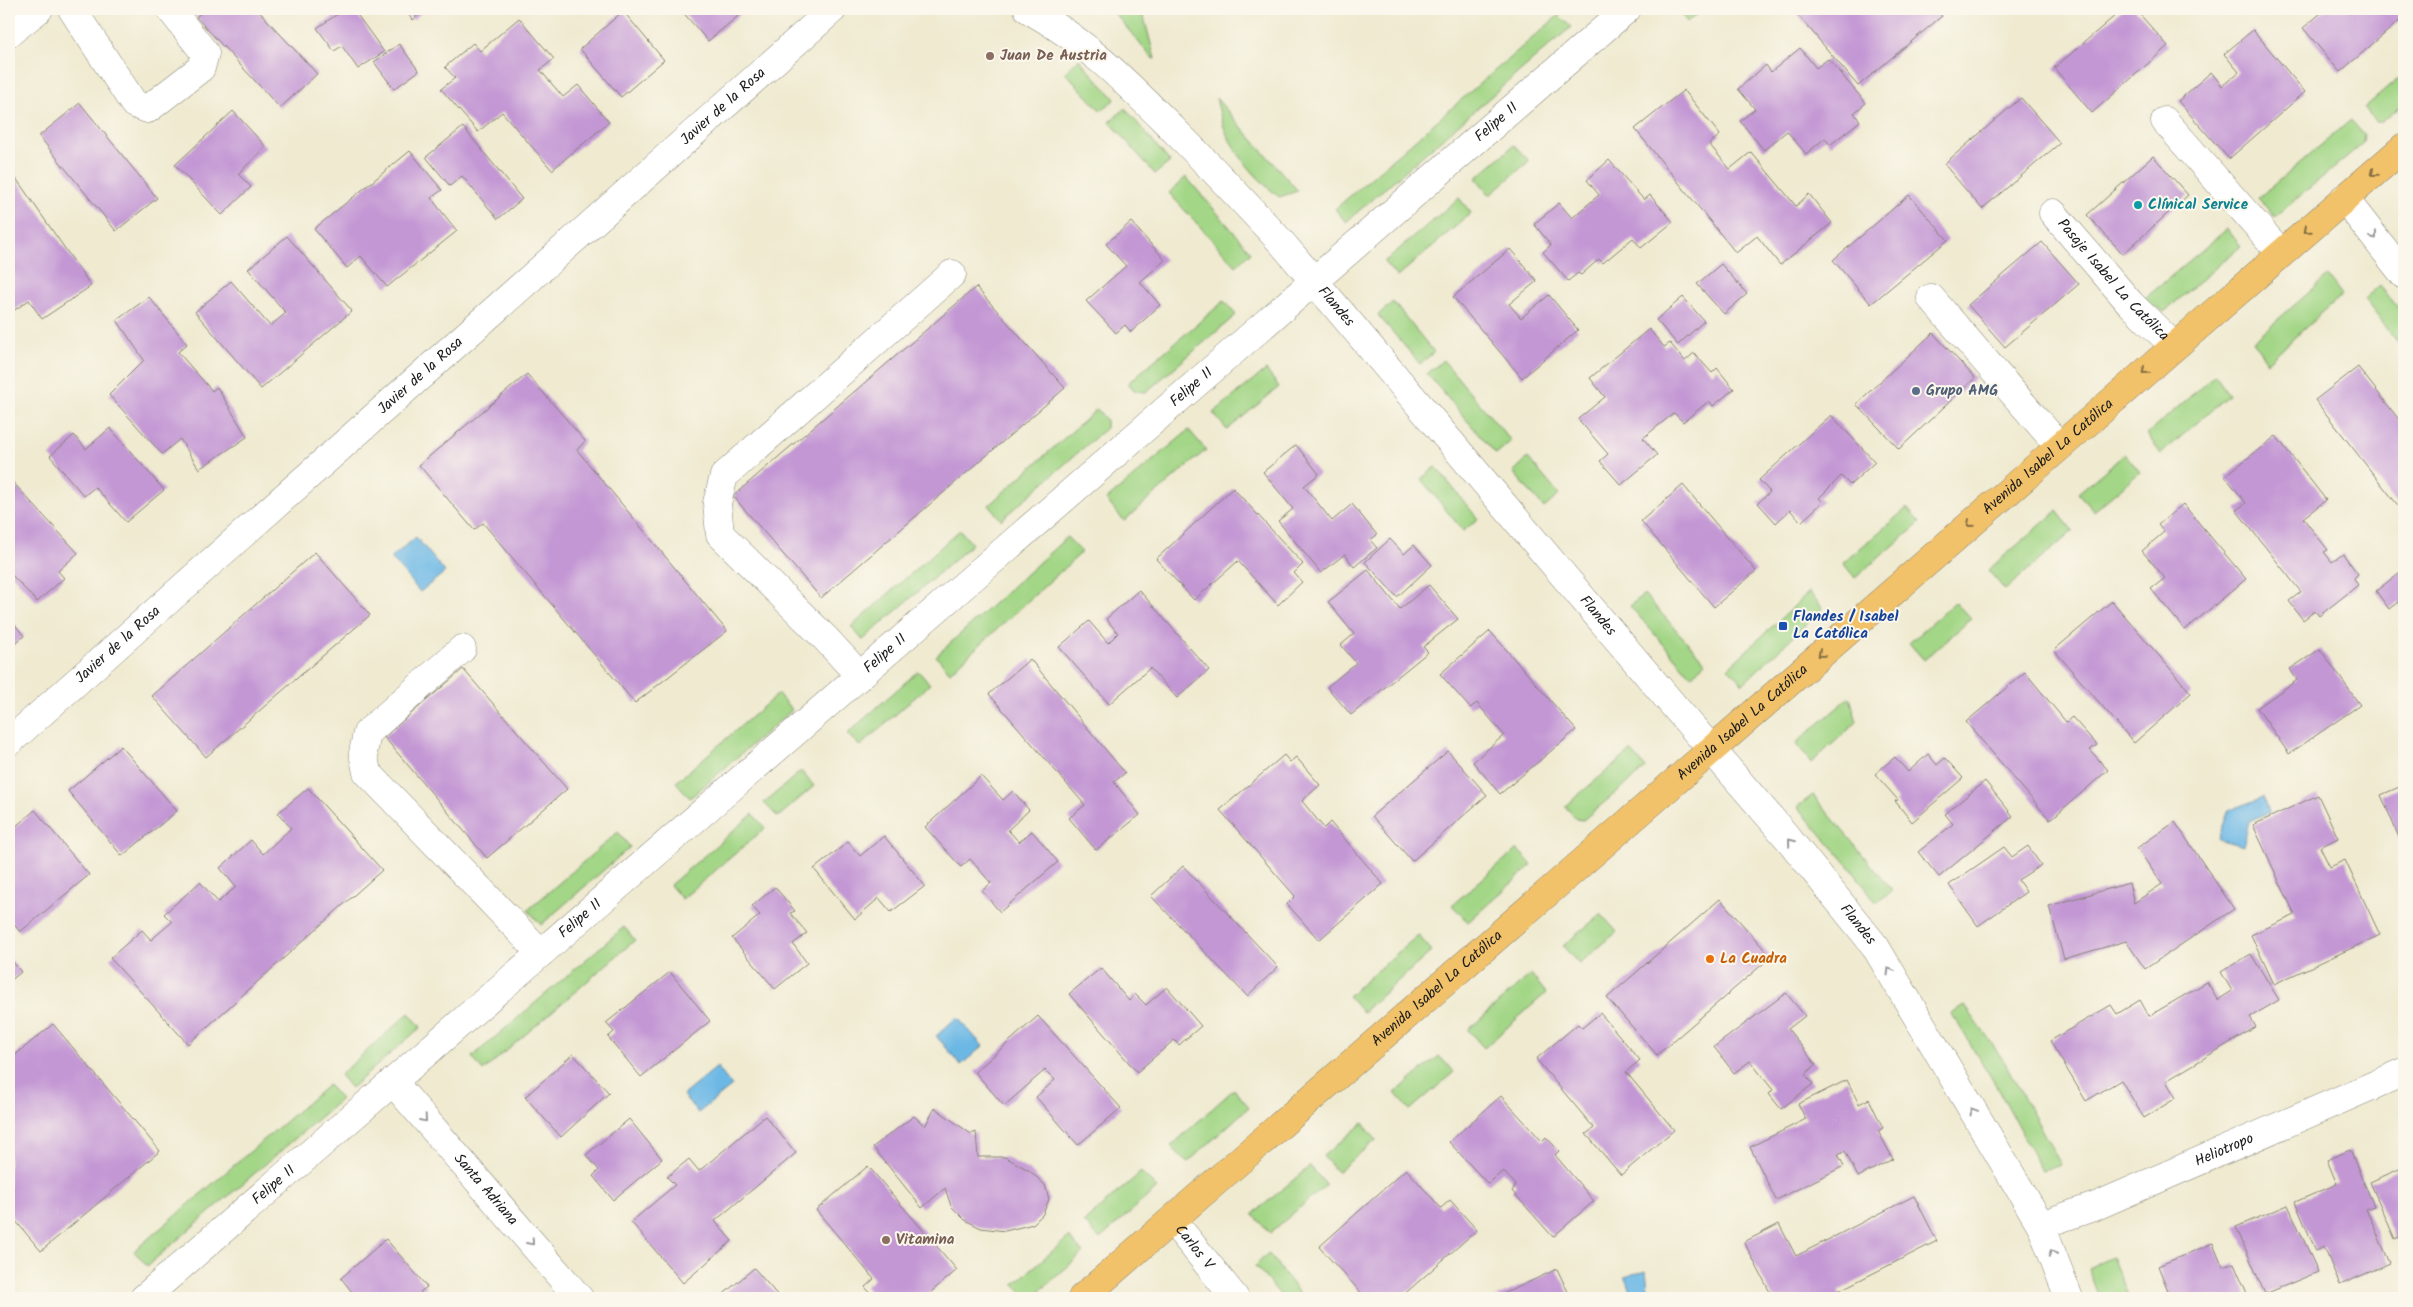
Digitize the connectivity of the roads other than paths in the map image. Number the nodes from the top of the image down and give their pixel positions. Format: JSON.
{"nodes":[{"id":1,"x":39,"y":9,"type":"edge"},
{"id":2,"x":72,"y":9,"type":"edge"},
{"id":3,"x":170,"y":9,"type":"edge"},
{"id":4,"x":833,"y":9,"type":"edge"},
{"id":5,"x":1028,"y":9,"type":"edge"},
{"id":6,"x":1627,"y":9,"type":"edge"},
{"id":7,"x":9,"y":33,"type":"edge"},
{"id":8,"x":2165,"y":121,"type":"dead end"},
{"id":9,"x":2404,"y":147,"type":"edge"},
{"id":10,"x":2344,"y":198,"type":"junction"},
{"id":11,"x":2053,"y":213,"type":"dead end"},
{"id":12,"x":2281,"y":252,"type":"junction"},
{"id":13,"x":952,"y":274,"type":"dead end"},
{"id":14,"x":2404,"y":275,"type":"edge"},
{"id":15,"x":1314,"y":281,"type":"junction"},
{"id":16,"x":1931,"y":298,"type":"dead end"},
{"id":17,"x":2174,"y":346,"type":"junction"},
{"id":18,"x":2059,"y":446,"type":"junction"},
{"id":19,"x":462,"y":649,"type":"dead end"},
{"id":20,"x":860,"y":676,"type":"junction"},
{"id":21,"x":9,"y":742,"type":"edge"},
{"id":22,"x":1712,"y":748,"type":"junction"},
{"id":23,"x":541,"y":952,"type":"junction"},
{"id":24,"x":2404,"y":1072,"type":"edge"},
{"id":25,"x":392,"y":1082,"type":"junction"},
{"id":26,"x":1172,"y":1220,"type":"junction"},
{"id":27,"x":2041,"y":1225,"type":"junction"},
{"id":28,"x":144,"y":1298,"type":"edge"},
{"id":29,"x":579,"y":1298,"type":"edge"},
{"id":30,"x":1082,"y":1298,"type":"edge"},
{"id":31,"x":1235,"y":1298,"type":"edge"},
{"id":32,"x":2069,"y":1298,"type":"edge"}],
"edges":[{"from":1,"to":7,"type":"street"},
{"from":2,"to":3,"type":"street"},
{"from":4,"to":21,"type":"street","name":"Javier de la Rosa"},
{"from":5,"to":15,"type":"street","name":"Flandes"},
{"from":6,"to":15,"type":"street","name":"Felipe II"},
{"from":8,"to":12,"type":"street"},
{"from":9,"to":10,"type":"main road","name":"Avenida Isabel La Católica","one_way":true},
{"from":10,"to":12,"type":"main road","name":"Avenida Isabel La Católica","one_way":true},
{"from":10,"to":14,"type":"street","one_way":true},
{"from":11,"to":17,"type":"street","name":"Pasaje Isabel La Católica"},
{"from":12,"to":17,"type":"main road","name":"Avenida Isabel La Católica"},
{"from":13,"to":20,"type":"street"},
{"from":15,"to":20,"type":"street","name":"Felipe II"},
{"from":15,"to":22,"type":"street","name":"Flandes"},
{"from":16,"to":18,"type":"street"},
{"from":17,"to":18,"type":"main road","name":"Avenida Isabel La Católica","one_way":true},
{"from":18,"to":22,"type":"main road","name":"Avenida Isabel La Católica","one_way":true},
{"from":19,"to":23,"type":"street"},
{"from":20,"to":23,"type":"street","name":"Felipe II"},
{"from":22,"to":26,"type":"main road","name":"Avenida Isabel La Católica"},
{"from":27,"to":22,"type":"street","name":"Flandes","one_way":true},
{"from":23,"to":25,"type":"street","name":"Felipe II"},
{"from":24,"to":27,"type":"street","name":"Heliotropo"},
{"from":25,"to":28,"type":"street","name":"Felipe II"},
{"from":25,"to":29,"type":"street","name":"Santa Adriana","one_way":true},
{"from":26,"to":30,"type":"main road","name":"Avenida Isabel La Católica"},
{"from":26,"to":31,"type":"street","name":"Carlos V"},
{"from":32,"to":27,"type":"street","name":"Flandes","one_way":true}]}
